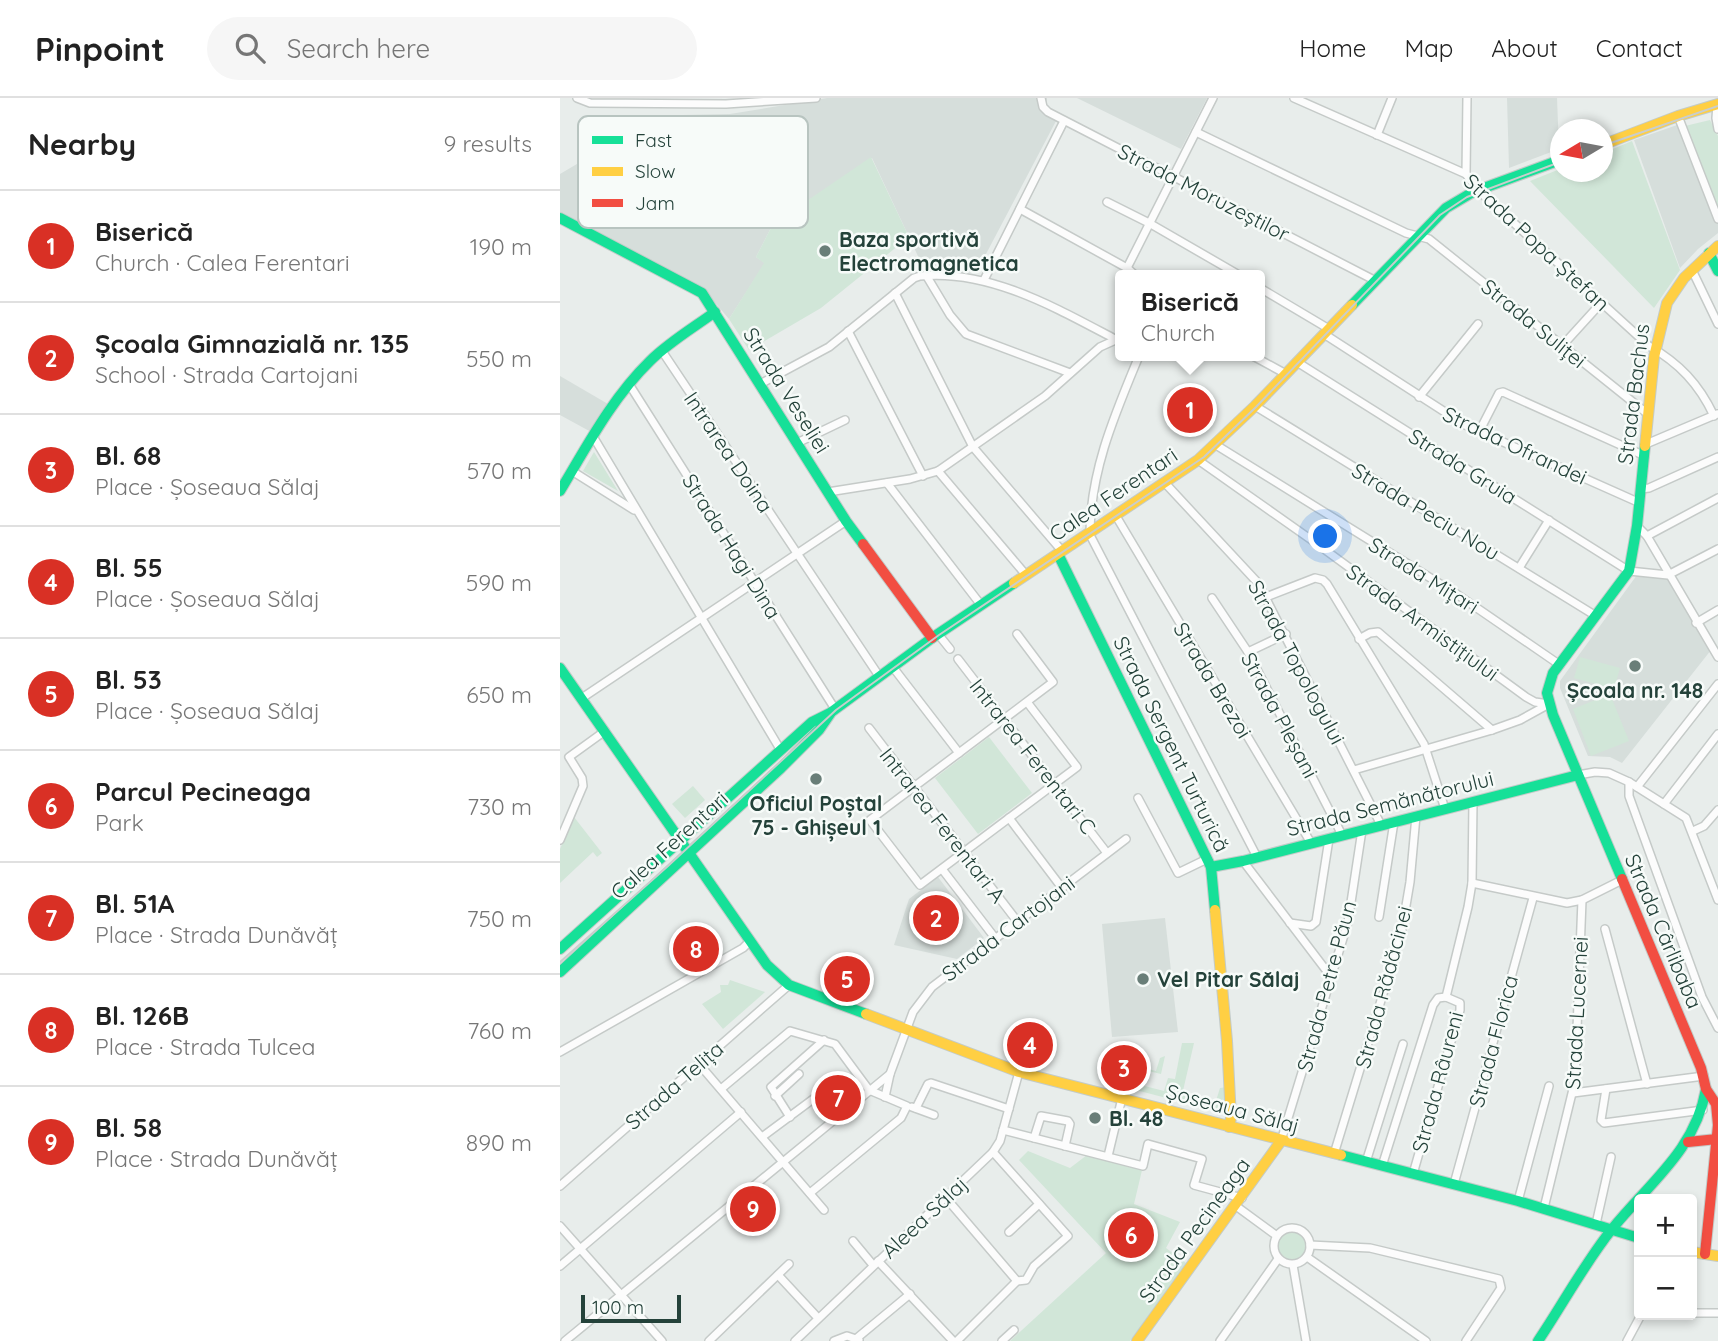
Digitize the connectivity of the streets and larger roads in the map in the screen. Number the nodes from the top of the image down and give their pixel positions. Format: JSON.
{"nodes":[{"id":1,"x":577,"y":98,"type":"edge"},
{"id":2,"x":716,"y":98,"type":"edge"},
{"id":3,"x":816,"y":98,"type":"edge"},
{"id":4,"x":1041,"y":98,"type":"edge"},
{"id":5,"x":1213,"y":98,"type":"edge"},
{"id":6,"x":1294,"y":98,"type":"edge"},
{"id":7,"x":1392,"y":98,"type":"edge"},
{"id":8,"x":1468,"y":98,"type":"edge"},
{"id":9,"x":1718,"y":102,"type":"edge"},
{"id":10,"x":726,"y":104,"type":"junction"},
{"id":11,"x":1678,"y":116,"type":"junction"},
{"id":12,"x":1064,"y":121,"type":"junction"},
{"id":13,"x":1718,"y":129,"type":"edge"},
{"id":14,"x":1196,"y":132,"type":"junction"},
{"id":15,"x":1377,"y":135,"type":"junction"},
{"id":16,"x":1613,"y":141,"type":"edge"},
{"id":17,"x":1550,"y":164,"type":"edge"},
{"id":18,"x":1466,"y":174,"type":"junction"},
{"id":19,"x":1173,"y":176,"type":"junction"},
{"id":20,"x":1478,"y":190,"type":"junction"},
{"id":21,"x":1107,"y":202,"type":"dead end"},
{"id":22,"x":1020,"y":209,"type":"junction"},
{"id":23,"x":560,"y":218,"type":"edge"},
{"id":24,"x":1718,"y":219,"type":"edge"},
{"id":25,"x":1149,"y":223,"type":"junction"},
{"id":26,"x":578,"y":228,"type":"edge"},
{"id":27,"x":579,"y":228,"type":"edge"},
{"id":28,"x":1418,"y":235,"type":"junction"},
{"id":29,"x":1714,"y":249,"type":"edge"},
{"id":30,"x":1127,"y":268,"type":"junction"},
{"id":31,"x":1130,"y":270,"type":"edge"},
{"id":32,"x":1230,"y":270,"type":"edge"},
{"id":33,"x":1692,"y":270,"type":"junction"},
{"id":34,"x":1718,"y":271,"type":"edge"},
{"id":35,"x":926,"y":275,"type":"junction"},
{"id":36,"x":984,"y":280,"type":"junction"},
{"id":37,"x":1374,"y":280,"type":"junction"},
{"id":38,"x":1265,"y":291,"type":"edge"},
{"id":39,"x":894,"y":293,"type":"junction"},
{"id":40,"x":1602,"y":302,"type":"junction"},
{"id":41,"x":715,"y":312,"type":"junction"},
{"id":42,"x":1478,"y":324,"type":"dead end"},
{"id":43,"x":1718,"y":324,"type":"edge"},
{"id":44,"x":848,"y":331,"type":"junction"},
{"id":45,"x":1327,"y":331,"type":"junction"},
{"id":46,"x":1115,"y":337,"type":"edge"},
{"id":47,"x":1115,"y":340,"type":"edge"},
{"id":48,"x":1562,"y":346,"type":"junction"},
{"id":49,"x":1656,"y":350,"type":"junction"},
{"id":50,"x":662,"y":351,"type":"junction"},
{"id":51,"x":1137,"y":361,"type":"edge"},
{"id":52,"x":1262,"y":361,"type":"edge"},
{"id":53,"x":1297,"y":362,"type":"junction"},
{"id":54,"x":1070,"y":373,"type":"junction"},
{"id":55,"x":1286,"y":374,"type":"junction"},
{"id":56,"x":629,"y":384,"type":"junction"},
{"id":57,"x":760,"y":384,"type":"junction"},
{"id":58,"x":1419,"y":397,"type":"junction"},
{"id":59,"x":1255,"y":406,"type":"junction"},
{"id":60,"x":1648,"y":415,"type":"junction"},
{"id":61,"x":1716,"y":415,"type":"edge"},
{"id":62,"x":845,"y":420,"type":"dead end"},
{"id":63,"x":1479,"y":432,"type":"junction"},
{"id":64,"x":594,"y":438,"type":"junction"},
{"id":65,"x":797,"y":443,"type":"junction"},
{"id":66,"x":1646,"y":444,"type":"junction"},
{"id":67,"x":1216,"y":445,"type":"junction"},
{"id":68,"x":973,"y":447,"type":"junction"},
{"id":69,"x":1644,"y":456,"type":"junction"},
{"id":70,"x":1718,"y":457,"type":"edge"},
{"id":71,"x":1198,"y":460,"type":"junction"},
{"id":72,"x":572,"y":471,"type":"junction"},
{"id":73,"x":938,"y":471,"type":"junction"},
{"id":74,"x":923,"y":476,"type":"junction"},
{"id":75,"x":887,"y":482,"type":"junction"},
{"id":76,"x":1166,"y":483,"type":"junction"},
{"id":77,"x":1641,"y":489,"type":"junction"},
{"id":78,"x":560,"y":491,"type":"edge"},
{"id":79,"x":828,"y":492,"type":"junction"},
{"id":80,"x":1718,"y":498,"type":"edge"},
{"id":81,"x":1640,"y":503,"type":"junction"},
{"id":82,"x":637,"y":511,"type":"junction"},
{"id":83,"x":1116,"y":516,"type":"junction"},
{"id":84,"x":1549,"y":520,"type":"junction"},
{"id":85,"x":846,"y":521,"type":"junction"},
{"id":86,"x":1637,"y":526,"type":"junction"},
{"id":87,"x":1090,"y":533,"type":"junction"},
{"id":88,"x":1647,"y":536,"type":"junction"},
{"id":89,"x":1636,"y":538,"type":"junction"},
{"id":90,"x":1652,"y":546,"type":"junction"},
{"id":91,"x":1718,"y":549,"type":"edge"},
{"id":92,"x":1060,"y":553,"type":"junction"},
{"id":93,"x":797,"y":554,"type":"junction"},
{"id":94,"x":1519,"y":568,"type":"junction"},
{"id":95,"x":1629,"y":571,"type":"junction"},
{"id":96,"x":1026,"y":575,"type":"junction"},
{"id":97,"x":1668,"y":575,"type":"junction"},
{"id":98,"x":755,"y":582,"type":"junction"},
{"id":99,"x":1266,"y":597,"type":"junction"},
{"id":100,"x":1212,"y":598,"type":"dead end"},
{"id":101,"x":981,"y":605,"type":"junction"},
{"id":102,"x":1717,"y":613,"type":"edge"},
{"id":103,"x":1596,"y":616,"type":"junction"},
{"id":104,"x":701,"y":618,"type":"junction"},
{"id":105,"x":1696,"y":623,"type":"junction"},
{"id":106,"x":1017,"y":634,"type":"dead end"},
{"id":107,"x":1286,"y":634,"type":"junction"},
{"id":108,"x":935,"y":636,"type":"junction"},
{"id":109,"x":1359,"y":639,"type":"junction"},
{"id":110,"x":950,"y":649,"type":"dead end"},
{"id":111,"x":1248,"y":652,"type":"junction"},
{"id":112,"x":1718,"y":657,"type":"edge"},
{"id":113,"x":958,"y":659,"type":"dead end"},
{"id":114,"x":1560,"y":665,"type":"junction"},
{"id":115,"x":892,"y":667,"type":"junction"},
{"id":116,"x":560,"y":668,"type":"edge"},
{"id":117,"x":878,"y":676,"type":"junction"},
{"id":118,"x":1718,"y":684,"type":"edge"},
{"id":119,"x":582,"y":698,"type":"junction"},
{"id":120,"x":1027,"y":702,"type":"junction"},
{"id":121,"x":1550,"y":707,"type":"junction"},
{"id":122,"x":833,"y":711,"type":"junction"},
{"id":123,"x":1004,"y":719,"type":"junction"},
{"id":124,"x":869,"y":728,"type":"dead end"},
{"id":125,"x":1492,"y":730,"type":"junction"},
{"id":126,"x":605,"y":732,"type":"junction"},
{"id":127,"x":1718,"y":734,"type":"edge"},
{"id":128,"x":780,"y":749,"type":"junction"},
{"id":129,"x":1426,"y":749,"type":"junction"},
{"id":130,"x":959,"y":753,"type":"junction"},
{"id":131,"x":1354,"y":770,"type":"junction"},
{"id":132,"x":1578,"y":775,"type":"junction"},
{"id":133,"x":1629,"y":782,"type":"junction"},
{"id":134,"x":1054,"y":784,"type":"junction"},
{"id":135,"x":914,"y":787,"type":"junction"},
{"id":136,"x":1637,"y":787,"type":"junction"},
{"id":137,"x":1138,"y":798,"type":"dead end"},
{"id":138,"x":1473,"y":802,"type":"junction"},
{"id":139,"x":1664,"y":804,"type":"junction"},
{"id":140,"x":1445,"y":809,"type":"junction"},
{"id":141,"x":1718,"y":810,"type":"edge"},
{"id":142,"x":1416,"y":816,"type":"junction"},
{"id":143,"x":1009,"y":818,"type":"junction"},
{"id":144,"x":1394,"y":822,"type":"junction"},
{"id":145,"x":1381,"y":825,"type":"junction"},
{"id":146,"x":1362,"y":830,"type":"junction"},
{"id":147,"x":1693,"y":831,"type":"junction"},
{"id":148,"x":1342,"y":835,"type":"junction"},
{"id":149,"x":1126,"y":839,"type":"dead end"},
{"id":150,"x":1329,"y":839,"type":"junction"},
{"id":151,"x":560,"y":840,"type":"edge"},
{"id":152,"x":1311,"y":844,"type":"junction"},
{"id":153,"x":685,"y":846,"type":"junction"},
{"id":154,"x":964,"y":852,"type":"junction"},
{"id":155,"x":1107,"y":853,"type":"junction"},
{"id":156,"x":1257,"y":858,"type":"junction"},
{"id":157,"x":1243,"y":861,"type":"junction"},
{"id":158,"x":1209,"y":862,"type":"junction"},
{"id":159,"x":942,"y":869,"type":"junction"},
{"id":160,"x":1622,"y":880,"type":"junction"},
{"id":161,"x":1472,"y":883,"type":"junction"},
{"id":162,"x":1062,"y":888,"type":"junction"},
{"id":163,"x":1533,"y":898,"type":"junction"},
{"id":164,"x":1583,"y":900,"type":"junction"},
{"id":165,"x":1718,"y":900,"type":"edge"},
{"id":166,"x":1379,"y":917,"type":"dead end"},
{"id":167,"x":1017,"y":921,"type":"junction"},
{"id":168,"x":1290,"y":923,"type":"junction"},
{"id":169,"x":1605,"y":929,"type":"dead end"},
{"id":170,"x":995,"y":938,"type":"junction"},
{"id":171,"x":750,"y":941,"type":"junction"},
{"id":172,"x":560,"y":949,"type":"edge"},
{"id":173,"x":560,"y":972,"type":"edge"},
{"id":174,"x":1332,"y":978,"type":"junction"},
{"id":175,"x":789,"y":985,"type":"junction"},
{"id":176,"x":1446,"y":998,"type":"junction"},
{"id":177,"x":1718,"y":1028,"type":"edge"},
{"id":178,"x":905,"y":1030,"type":"junction"},
{"id":179,"x":824,"y":1040,"type":"junction"},
{"id":180,"x":1403,"y":1044,"type":"dead end"},
{"id":181,"x":560,"y":1052,"type":"edge"},
{"id":182,"x":699,"y":1064,"type":"junction"},
{"id":183,"x":1019,"y":1072,"type":"junction"},
{"id":184,"x":799,"y":1073,"type":"dead end"},
{"id":185,"x":890,"y":1073,"type":"junction"},
{"id":186,"x":1704,"y":1076,"type":"junction"},
{"id":187,"x":1647,"y":1084,"type":"junction"},
{"id":188,"x":1549,"y":1086,"type":"dead end"},
{"id":189,"x":828,"y":1088,"type":"dead end"},
{"id":190,"x":721,"y":1089,"type":"junction"},
{"id":191,"x":1606,"y":1089,"type":"junction"},
{"id":192,"x":1706,"y":1089,"type":"junction"},
{"id":193,"x":869,"y":1090,"type":"junction"},
{"id":194,"x":1573,"y":1093,"type":"junction"},
{"id":195,"x":775,"y":1096,"type":"junction"},
{"id":196,"x":885,"y":1097,"type":"junction"},
{"id":197,"x":1122,"y":1098,"type":"junction"},
{"id":198,"x":912,"y":1107,"type":"junction"},
{"id":199,"x":1009,"y":1110,"type":"junction"},
{"id":200,"x":1703,"y":1110,"type":"junction"},
{"id":201,"x":741,"y":1112,"type":"junction"},
{"id":202,"x":934,"y":1115,"type":"dead end"},
{"id":203,"x":790,"y":1117,"type":"junction"},
{"id":204,"x":1229,"y":1127,"type":"junction"},
{"id":205,"x":1003,"y":1130,"type":"junction"},
{"id":206,"x":762,"y":1137,"type":"junction"},
{"id":207,"x":1034,"y":1138,"type":"junction"},
{"id":208,"x":1717,"y":1139,"type":"edge"},
{"id":209,"x":1281,"y":1141,"type":"junction"},
{"id":210,"x":1688,"y":1142,"type":"junction"},
{"id":211,"x":1065,"y":1146,"type":"junction"},
{"id":212,"x":993,"y":1152,"type":"junction"},
{"id":213,"x":1334,"y":1154,"type":"junction"},
{"id":214,"x":1108,"y":1156,"type":"junction"},
{"id":215,"x":1611,"y":1157,"type":"dead end"},
{"id":216,"x":782,"y":1161,"type":"junction"},
{"id":217,"x":1366,"y":1162,"type":"junction"},
{"id":218,"x":1382,"y":1167,"type":"junction"},
{"id":219,"x":1413,"y":1174,"type":"junction"},
{"id":220,"x":1454,"y":1184,"type":"junction"},
{"id":221,"x":560,"y":1186,"type":"edge"},
{"id":222,"x":810,"y":1193,"type":"junction"},
{"id":223,"x":946,"y":1198,"type":"junction"},
{"id":224,"x":1518,"y":1201,"type":"junction"},
{"id":225,"x":1239,"y":1202,"type":"junction"},
{"id":226,"x":1040,"y":1204,"type":"junction"},
{"id":227,"x":1544,"y":1208,"type":"junction"},
{"id":228,"x":824,"y":1210,"type":"dead end"},
{"id":229,"x":1596,"y":1224,"type":"junction"},
{"id":230,"x":560,"y":1226,"type":"edge"},
{"id":231,"x":1612,"y":1230,"type":"junction"},
{"id":232,"x":1009,"y":1232,"type":"dead end"},
{"id":233,"x":1277,"y":1236,"type":"junction"},
{"id":234,"x":1634,"y":1237,"type":"edge"},
{"id":235,"x":853,"y":1241,"type":"dead end"},
{"id":236,"x":1310,"y":1245,"type":"junction"},
{"id":237,"x":580,"y":1249,"type":"junction"},
{"id":238,"x":1697,"y":1253,"type":"edge"},
{"id":239,"x":1705,"y":1254,"type":"junction"},
{"id":240,"x":1718,"y":1256,"type":"edge"},
{"id":241,"x":1307,"y":1257,"type":"junction"},
{"id":242,"x":1279,"y":1259,"type":"junction"},
{"id":243,"x":875,"y":1263,"type":"junction"},
{"id":244,"x":789,"y":1264,"type":"dead end"},
{"id":245,"x":1293,"y":1265,"type":"junction"},
{"id":246,"x":560,"y":1266,"type":"edge"},
{"id":247,"x":778,"y":1275,"type":"junction"},
{"id":248,"x":1017,"y":1281,"type":"junction"},
{"id":249,"x":910,"y":1294,"type":"junction"},
{"id":250,"x":620,"y":1296,"type":"junction"},
{"id":251,"x":1697,"y":1313,"type":"edge"},
{"id":252,"x":1718,"y":1313,"type":"edge"},
{"id":253,"x":818,"y":1318,"type":"junction"},
{"id":254,"x":1638,"y":1320,"type":"edge"},
{"id":255,"x":1014,"y":1330,"type":"dead end"},
{"id":256,"x":1305,"y":1332,"type":"junction"},
{"id":257,"x":804,"y":1338,"type":"edge"},
{"id":258,"x":859,"y":1340,"type":"edge"},
{"id":259,"x":565,"y":1341,"type":"edge"},
{"id":260,"x":662,"y":1341,"type":"edge"},
{"id":261,"x":709,"y":1341,"type":"edge"},
{"id":262,"x":795,"y":1341,"type":"edge"},
{"id":263,"x":834,"y":1341,"type":"edge"},
{"id":264,"x":955,"y":1341,"type":"edge"},
{"id":265,"x":1002,"y":1341,"type":"edge"},
{"id":266,"x":1137,"y":1341,"type":"edge"},
{"id":267,"x":1220,"y":1341,"type":"edge"},
{"id":268,"x":1298,"y":1341,"type":"edge"},
{"id":269,"x":1307,"y":1341,"type":"edge"},
{"id":270,"x":1426,"y":1341,"type":"edge"},
{"id":271,"x":1466,"y":1341,"type":"edge"},
{"id":272,"x":1538,"y":1341,"type":"edge"},
{"id":273,"x":1628,"y":1341,"type":"edge"}],
"edges":[{"from":1,"to":10,"type":"street"},
{"from":2,"to":10,"type":"street"},
{"from":3,"to":10,"type":"street"},
{"from":4,"to":12,"type":"street","name":"Strada Moruzeștilor"},
{"from":5,"to":14,"type":"street"},
{"from":6,"to":15,"type":"street","name":"Strada Popa Ștefan"},
{"from":7,"to":15,"type":"street"},
{"from":8,"to":18,"type":"street"},
{"from":9,"to":11,"type":"street"},
{"from":9,"to":13,"type":"street"},
{"from":11,"to":16,"type":"street"},
{"from":11,"to":24,"type":"street"},
{"from":12,"to":19,"type":"street","name":"Strada Moruzeștilor"},
{"from":12,"to":22,"type":"street"},
{"from":14,"to":19,"type":"street"},
{"from":14,"to":28,"type":"street","name":"Strada Suliței"},
{"from":15,"to":18,"type":"street","name":"Strada Popa Ștefan"},
{"from":17,"to":20,"type":"street","name":"Calea Ferentari"},
{"from":18,"to":20,"type":"street","name":"Strada Popa Ștefan"},
{"from":19,"to":25,"type":"street"},
{"from":19,"to":37,"type":"street","name":"Strada Moruzeștilor"},
{"from":20,"to":28,"type":"street","name":"Calea Ferentari"},
{"from":20,"to":40,"type":"street","name":"Strada Popa Ștefan"},
{"from":21,"to":25,"type":"street"},
{"from":22,"to":30,"type":"street"},
{"from":22,"to":36,"type":"street"},
{"from":23,"to":26,"type":"street","name":"Strada Veseliei"},
{"from":25,"to":30,"type":"street"},
{"from":25,"to":32,"type":"street"},
{"from":27,"to":41,"type":"street","name":"Strada Veseliei"},
{"from":28,"to":37,"type":"street","name":"Calea Ferentari"},
{"from":28,"to":48,"type":"street","name":"Strada Suliței"},
{"from":29,"to":33,"type":"street","name":"Strada Bachus"},
{"from":29,"to":34,"type":"street"},
{"from":30,"to":31,"type":"street"},
{"from":33,"to":43,"type":"street"},
{"from":33,"to":49,"type":"street","name":"Strada Bachus"},
{"from":35,"to":36,"type":"street"},
{"from":35,"to":39,"type":"street"},
{"from":35,"to":54,"type":"street"},
{"from":36,"to":46,"type":"street"},
{"from":37,"to":45,"type":"street","name":"Calea Ferentari"},
{"from":38,"to":45,"type":"street","name":"Strada Ofrandei"},
{"from":39,"to":44,"type":"street"},
{"from":39,"to":68,"type":"street","name":"Strada Sergent Turturică"},
{"from":40,"to":48,"type":"street"},
{"from":40,"to":49,"type":"street","name":"Strada Popa Ștefan"},
{"from":41,"to":50,"type":"street"},
{"from":41,"to":57,"type":"street","name":"Strada Veseliei"},
{"from":42,"to":58,"type":"street"},
{"from":44,"to":57,"type":"street"},
{"from":44,"to":74,"type":"street"},
{"from":45,"to":53,"type":"street","name":"Calea Ferentari"},
{"from":45,"to":58,"type":"street","name":"Strada Ofrandei"},
{"from":47,"to":54,"type":"street"},
{"from":48,"to":60,"type":"street","name":"Strada Suliței"},
{"from":49,"to":60,"type":"street","name":"Strada Bachus"},
{"from":49,"to":61,"type":"street","name":"Strada Popa Ștefan"},
{"from":50,"to":56,"type":"street"},
{"from":50,"to":93,"type":"street","name":"Intrarea Doina"},
{"from":51,"to":87,"type":"street"},
{"from":52,"to":55,"type":"street"},
{"from":53,"to":55,"type":"street","name":"Calea Ferentari"},
{"from":53,"to":84,"type":"street","name":"Strada Gruia"},
{"from":54,"to":68,"type":"street"},
{"from":55,"to":59,"type":"street","name":"Calea Ferentari"},
{"from":56,"to":64,"type":"street"},
{"from":56,"to":98,"type":"street","name":"Strada Hagi Dina"},
{"from":57,"to":65,"type":"street","name":"Strada Veseliei"},
{"from":58,"to":63,"type":"street","name":"Strada Ofrandei"},
{"from":59,"to":67,"type":"street","name":"Calea Ferentari"},
{"from":59,"to":94,"type":"street","name":"Strada Peciu Nou"},
{"from":60,"to":66,"type":"street","name":"Strada Bachus"},
{"from":61,"to":66,"type":"street"},
{"from":62,"to":65,"type":"street"},
{"from":63,"to":69,"type":"street"},
{"from":63,"to":81,"type":"street","name":"Strada Ofrandei"},
{"from":64,"to":72,"type":"street"},
{"from":64,"to":82,"type":"street"},
{"from":65,"to":79,"type":"street","name":"Strada Veseliei"},
{"from":66,"to":69,"type":"street","name":"Strada Bachus"},
{"from":67,"to":71,"type":"street","name":"Calea Ferentari"},
{"from":67,"to":114,"type":"street","name":"Strada Mițari"},
{"from":68,"to":73,"type":"street"},
{"from":68,"to":92,"type":"street","name":"Strada Sergent Turturică"},
{"from":69,"to":77,"type":"street","name":"Strada Bachus"},
{"from":70,"to":77,"type":"street"},
{"from":71,"to":76,"type":"street","name":"Calea Ferentari"},
{"from":71,"to":121,"type":"street","name":"Strada Armistițiului"},
{"from":72,"to":78,"type":"street"},
{"from":72,"to":82,"type":"street"},
{"from":73,"to":74,"type":"street"},
{"from":73,"to":96,"type":"street"},
{"from":74,"to":75,"type":"street"},
{"from":75,"to":79,"type":"street"},
{"from":75,"to":101,"type":"street"},
{"from":76,"to":83,"type":"street","name":"Calea Ferentari"},
{"from":76,"to":99,"type":"street","name":"Strada Topologului"},
{"from":77,"to":81,"type":"street","name":"Strada Bachus"},
{"from":79,"to":85,"type":"street","name":"Strada Veseliei"},
{"from":80,"to":88,"type":"street"},
{"from":81,"to":86,"type":"street","name":"Strada Bachus"},
{"from":82,"to":104,"type":"street"},
{"from":83,"to":87,"type":"street","name":"Calea Ferentari"},
{"from":83,"to":152,"type":"street","name":"Strada Brezoi"},
{"from":84,"to":94,"type":"street"},
{"from":84,"to":95,"type":"street","name":"Strada Gruia"},
{"from":85,"to":93,"type":"street"},
{"from":85,"to":108,"type":"street","name":"Strada Veseliei"},
{"from":86,"to":88,"type":"street"},
{"from":86,"to":89,"type":"street","name":"Strada Bachus"},
{"from":87,"to":92,"type":"street","name":"Calea Ferentari"},
{"from":87,"to":156,"type":"street"},
{"from":88,"to":90,"type":"street"},
{"from":89,"to":90,"type":"street"},
{"from":89,"to":95,"type":"street","name":"Strada Bachus"},
{"from":90,"to":97,"type":"street"},
{"from":91,"to":97,"type":"street"},
{"from":92,"to":96,"type":"street","name":"Calea Ferentari"},
{"from":92,"to":158,"type":"street","name":"Strada Sergent Turturică"},
{"from":93,"to":98,"type":"street"},
{"from":93,"to":117,"type":"street","name":"Intrarea Doina"},
{"from":94,"to":103,"type":"street","name":"Strada Peciu Nou"},
{"from":95,"to":97,"type":"street"},
{"from":95,"to":103,"type":"street"},
{"from":96,"to":101,"type":"street","name":"Calea Ferentari"},
{"from":97,"to":105,"type":"street"},
{"from":98,"to":104,"type":"street"},
{"from":98,"to":122,"type":"street","name":"Strada Hagi Dina"},
{"from":99,"to":107,"type":"street","name":"Strada Topologului"},
{"from":99,"to":109,"type":"street"},
{"from":100,"to":111,"type":"street","name":"Strada Pleșani"},
{"from":101,"to":108,"type":"street","name":"Calea Ferentari"},
{"from":102,"to":105,"type":"street"},
{"from":103,"to":114,"type":"street"},
{"from":104,"to":119,"type":"street"},
{"from":104,"to":128,"type":"street"},
{"from":105,"to":112,"type":"street"},
{"from":106,"to":120,"type":"street"},
{"from":107,"to":111,"type":"street"},
{"from":107,"to":131,"type":"street","name":"Strada Topologului"},
{"from":108,"to":110,"type":"street"},
{"from":108,"to":115,"type":"street","name":"Calea Ferentari"},
{"from":109,"to":125,"type":"street"},
{"from":109,"to":129,"type":"street"},
{"from":111,"to":148,"type":"street","name":"Strada Pleșani"},
{"from":113,"to":123,"type":"street","name":"Intrarea Ferentari C"},
{"from":114,"to":121,"type":"street"},
{"from":115,"to":117,"type":"street","name":"Calea Ferentari"},
{"from":115,"to":130,"type":"street"},
{"from":116,"to":119,"type":"street","name":"Șoseaua Sălaj"},
{"from":117,"to":122,"type":"street","name":"Calea Ferentari"},
{"from":118,"to":136,"type":"street"},
{"from":119,"to":126,"type":"street","name":"Șoseaua Sălaj"},
{"from":120,"to":123,"type":"street"},
{"from":120,"to":134,"type":"street"},
{"from":121,"to":125,"type":"street"},
{"from":121,"to":132,"type":"street","name":"Strada Cârlibaba"},
{"from":122,"to":128,"type":"street","name":"Calea Ferentari"},
{"from":122,"to":153,"type":"street","name":"Calea Ferentari"},
{"from":123,"to":130,"type":"street"},
{"from":123,"to":134,"type":"street","name":"Intrarea Ferentari C"},
{"from":124,"to":135,"type":"street","name":"Intrarea Ferentari A"},
{"from":125,"to":129,"type":"street"},
{"from":126,"to":151,"type":"street"},
{"from":126,"to":153,"type":"street","name":"Șoseaua Sălaj"},
{"from":127,"to":139,"type":"street"},
{"from":128,"to":153,"type":"street","name":"Calea Ferentari"},
{"from":129,"to":131,"type":"street"},
{"from":129,"to":140,"type":"street"},
{"from":130,"to":135,"type":"street"},
{"from":131,"to":145,"type":"street","name":"Strada Topologului"},
{"from":132,"to":133,"type":"street"},
{"from":132,"to":138,"type":"street","name":"Strada Semănătorului"},
{"from":132,"to":160,"type":"street","name":"Strada Cârlibaba"},
{"from":133,"to":136,"type":"street"},
{"from":133,"to":177,"type":"street"},
{"from":134,"to":143,"type":"street"},
{"from":134,"to":155,"type":"street","name":"Intrarea Ferentari C"},
{"from":135,"to":154,"type":"street","name":"Intrarea Ferentari A"},
{"from":135,"to":159,"type":"street"},
{"from":136,"to":139,"type":"street"},
{"from":137,"to":158,"type":"street"},
{"from":138,"to":140,"type":"street","name":"Strada Semănătorului"},
{"from":138,"to":161,"type":"street"},
{"from":139,"to":147,"type":"street"},
{"from":140,"to":142,"type":"street","name":"Strada Semănătorului"},
{"from":141,"to":147,"type":"street"},
{"from":142,"to":144,"type":"street","name":"Strada Semănătorului"},
{"from":142,"to":213,"type":"street","name":"Strada Rădăcinei"},
{"from":143,"to":154,"type":"street"},
{"from":143,"to":162,"type":"street"},
{"from":144,"to":145,"type":"street","name":"Strada Semănătorului"},
{"from":144,"to":166,"type":"street"},
{"from":145,"to":146,"type":"street","name":"Strada Semănătorului"},
{"from":146,"to":148,"type":"street","name":"Strada Semănătorului"},
{"from":146,"to":174,"type":"street","name":"Strada Petre Păun"},
{"from":147,"to":165,"type":"street"},
{"from":148,"to":150,"type":"street","name":"Strada Semănătorului"},
{"from":149,"to":155,"type":"street","name":"Strada Cartojani"},
{"from":150,"to":152,"type":"street","name":"Strada Semănătorului"},
{"from":150,"to":168,"type":"street"},
{"from":152,"to":156,"type":"street","name":"Strada Semănătorului"},
{"from":153,"to":171,"type":"street","name":"Șoseaua Sălaj"},
{"from":153,"to":172,"type":"street","name":"Calea Ferentari"},
{"from":153,"to":173,"type":"street","name":"Calea Ferentari"},
{"from":154,"to":159,"type":"street"},
{"from":154,"to":167,"type":"street","name":"Intrarea Ferentari A"},
{"from":155,"to":162,"type":"street","name":"Strada Cartojani"},
{"from":156,"to":157,"type":"street","name":"Strada Semănătorului"},
{"from":157,"to":158,"type":"street","name":"Strada Semănătorului"},
{"from":157,"to":168,"type":"street"},
{"from":158,"to":204,"type":"street","name":"Strada Sergent Turturică"},
{"from":159,"to":170,"type":"street"},
{"from":160,"to":164,"type":"street"},
{"from":160,"to":186,"type":"street","name":"Strada Cârlibaba"},
{"from":161,"to":163,"type":"street"},
{"from":161,"to":176,"type":"street"},
{"from":162,"to":167,"type":"street","name":"Strada Cartojani"},
{"from":163,"to":164,"type":"street"},
{"from":163,"to":220,"type":"street","name":"Strada Florica"},
{"from":164,"to":194,"type":"street","name":"Strada Lucernei"},
{"from":167,"to":170,"type":"street","name":"Strada Cartojani"},
{"from":168,"to":174,"type":"street"},
{"from":169,"to":187,"type":"street"},
{"from":170,"to":178,"type":"street","name":"Strada Cartojani"},
{"from":171,"to":175,"type":"street","name":"Șoseaua Sălaj"},
{"from":171,"to":181,"type":"street"},
{"from":174,"to":209,"type":"street","name":"Strada Petre Păun"},
{"from":175,"to":178,"type":"street","name":"Șoseaua Sălaj"},
{"from":175,"to":182,"type":"street","name":"Strada Telița"},
{"from":176,"to":218,"type":"street"},
{"from":176,"to":219,"type":"street","name":"Strada Râureni"},
{"from":178,"to":183,"type":"street","name":"Șoseaua Sălaj"},
{"from":178,"to":185,"type":"street","name":"Strada Cartojani"},
{"from":179,"to":190,"type":"street"},
{"from":179,"to":193,"type":"street"},
{"from":179,"to":195,"type":"street"},
{"from":180,"to":217,"type":"street"},
{"from":182,"to":190,"type":"street"},
{"from":182,"to":221,"type":"street","name":"Strada Telița"},
{"from":183,"to":197,"type":"street","name":"Șoseaua Sălaj"},
{"from":183,"to":199,"type":"street","name":"Aleea Sălaj"},
{"from":184,"to":195,"type":"street"},
{"from":185,"to":193,"type":"street"},
{"from":185,"to":196,"type":"street","name":"Strada Cartojani"},
{"from":186,"to":187,"type":"street"},
{"from":186,"to":192,"type":"street","name":"Strada Cârlibaba"},
{"from":187,"to":191,"type":"street"},
{"from":188,"to":224,"type":"street"},
{"from":189,"to":203,"type":"street"},
{"from":190,"to":201,"type":"street"},
{"from":191,"to":194,"type":"street"},
{"from":191,"to":200,"type":"street"},
{"from":192,"to":200,"type":"street"},
{"from":192,"to":208,"type":"street","name":"Strada Cârlibaba"},
{"from":193,"to":196,"type":"street"},
{"from":193,"to":216,"type":"street"},
{"from":194,"to":227,"type":"street","name":"Strada Lucernei"},
{"from":195,"to":203,"type":"street"},
{"from":196,"to":198,"type":"street"},
{"from":197,"to":204,"type":"street","name":"Șoseaua Sălaj"},
{"from":197,"to":214,"type":"street"},
{"from":198,"to":199,"type":"street"},
{"from":198,"to":202,"type":"street"},
{"from":198,"to":222,"type":"street"},
{"from":199,"to":205,"type":"street","name":"Aleea Sălaj"},
{"from":200,"to":210,"type":"street"},
{"from":201,"to":206,"type":"street"},
{"from":201,"to":237,"type":"street"},
{"from":203,"to":206,"type":"street"},
{"from":204,"to":209,"type":"street","name":"Șoseaua Sălaj"},
{"from":205,"to":207,"type":"street"},
{"from":205,"to":212,"type":"street","name":"Aleea Sălaj"},
{"from":206,"to":216,"type":"street"},
{"from":207,"to":211,"type":"street"},
{"from":207,"to":211,"type":"street"},
{"from":208,"to":210,"type":"street"},
{"from":208,"to":239,"type":"street","name":"Strada Cârlibaba"},
{"from":209,"to":213,"type":"street","name":"Șoseaua Sălaj"},
{"from":209,"to":225,"type":"street","name":"Strada Pecineaga"},
{"from":210,"to":231,"type":"street"},
{"from":211,"to":214,"type":"street"},
{"from":212,"to":223,"type":"street","name":"Aleea Sălaj"},
{"from":212,"to":226,"type":"street"},
{"from":213,"to":217,"type":"street","name":"Șoseaua Sălaj"},
{"from":214,"to":225,"type":"street"},
{"from":215,"to":229,"type":"street"},
{"from":216,"to":222,"type":"street"},
{"from":216,"to":250,"type":"street"},
{"from":217,"to":218,"type":"street","name":"Șoseaua Sălaj"},
{"from":218,"to":219,"type":"street","name":"Șoseaua Sălaj"},
{"from":219,"to":220,"type":"street","name":"Șoseaua Sălaj"},
{"from":220,"to":224,"type":"street","name":"Șoseaua Sălaj"},
{"from":222,"to":228,"type":"street"},
{"from":223,"to":243,"type":"street","name":"Aleea Sălaj"},
{"from":223,"to":248,"type":"street"},
{"from":224,"to":227,"type":"street","name":"Șoseaua Sălaj"},
{"from":225,"to":233,"type":"street"},
{"from":225,"to":266,"type":"street","name":"Strada Pecineaga"},
{"from":226,"to":232,"type":"street"},
{"from":226,"to":248,"type":"street"},
{"from":227,"to":229,"type":"street","name":"Șoseaua Sălaj"},
{"from":229,"to":231,"type":"street","name":"Șoseaua Sălaj"},
{"from":230,"to":237,"type":"street"},
{"from":231,"to":234,"type":"street","name":"Șoseaua Sălaj"},
{"from":231,"to":272,"type":"street"},
{"from":233,"to":236,"type":"street"},
{"from":233,"to":242,"type":"street"},
{"from":235,"to":243,"type":"street"},
{"from":236,"to":241,"type":"street"},
{"from":236,"to":271,"type":"street"},
{"from":237,"to":246,"type":"street"},
{"from":237,"to":250,"type":"street"},
{"from":238,"to":239,"type":"street"},
{"from":239,"to":240,"type":"street"},
{"from":241,"to":245,"type":"street"},
{"from":241,"to":270,"type":"street"},
{"from":242,"to":245,"type":"street"},
{"from":242,"to":267,"type":"street"},
{"from":243,"to":249,"type":"street"},
{"from":243,"to":253,"type":"street","name":"Aleea Sălaj"},
{"from":244,"to":247,"type":"street"},
{"from":245,"to":256,"type":"street"},
{"from":247,"to":253,"type":"street"},
{"from":247,"to":261,"type":"street"},
{"from":248,"to":264,"type":"street"},
{"from":249,"to":258,"type":"street"},
{"from":249,"to":264,"type":"street"},
{"from":250,"to":259,"type":"street"},
{"from":250,"to":260,"type":"street"},
{"from":251,"to":252,"type":"street"},
{"from":253,"to":257,"type":"street","name":"Aleea Sălaj"},
{"from":254,"to":273,"type":"street"},
{"from":255,"to":265,"type":"street"},
{"from":256,"to":268,"type":"street"},
{"from":256,"to":269,"type":"street"},
{"from":257,"to":262,"type":"street","name":"Aleea Sălaj"},
{"from":258,"to":263,"type":"street"}]}
